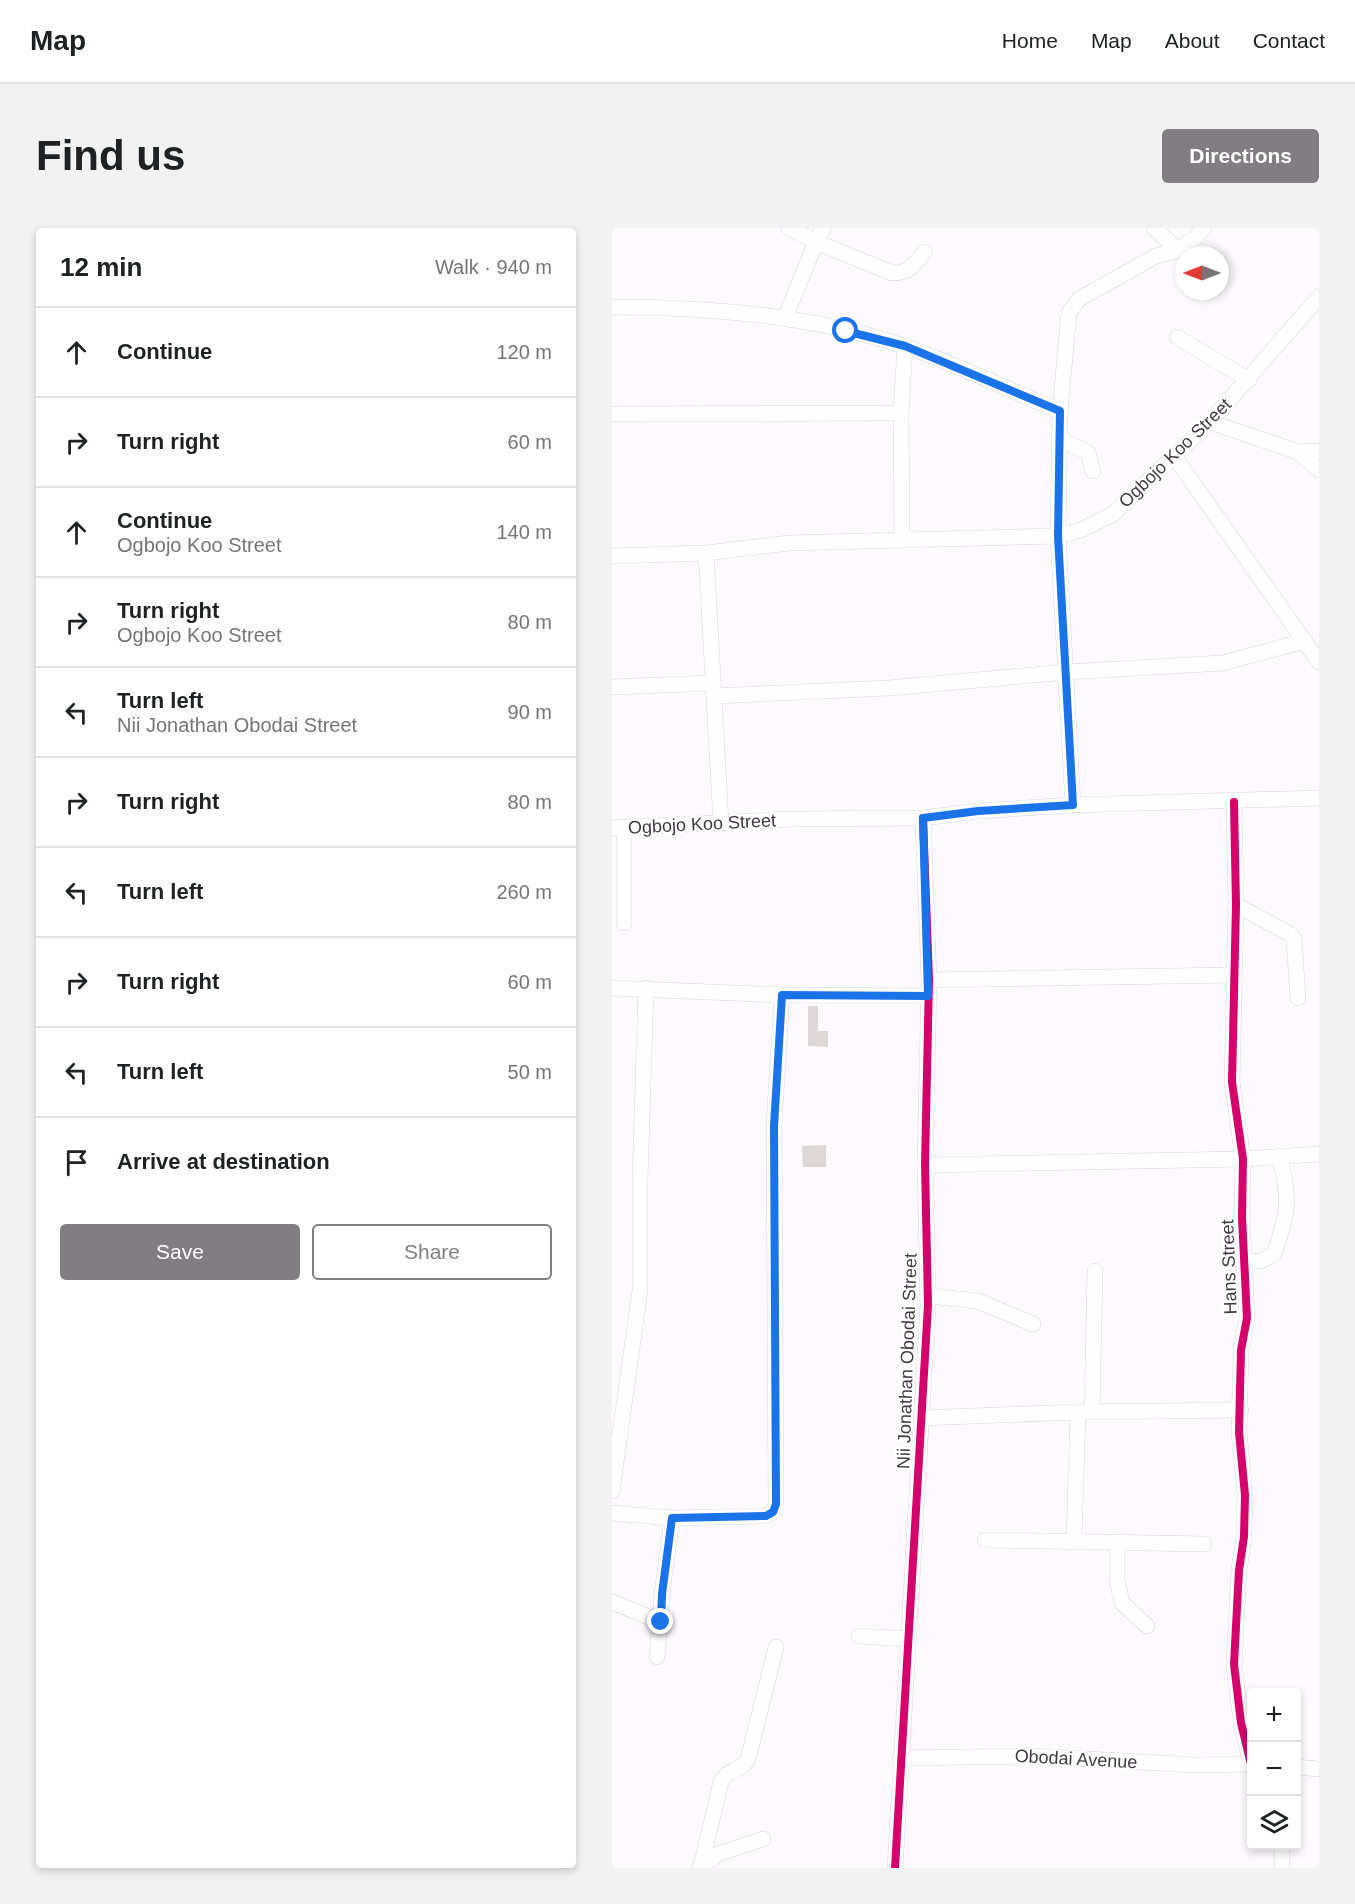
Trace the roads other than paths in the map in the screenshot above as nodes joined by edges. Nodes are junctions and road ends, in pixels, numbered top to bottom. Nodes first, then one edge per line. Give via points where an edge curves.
1 (789, 228) edge
2 (824, 228) edge
3 (1154, 228) edge
4 (1204, 228) edge
5 (816, 242) junction
6 (1184, 246) edge
7 (1175, 247) edge
8 (1175, 251) edge
9 (924, 252) dead end
10 (1319, 297) edge
11 (612, 307) edge
12 (785, 318) junction
13 (1177, 337) dead end
14 (905, 346) junction
15 (1248, 380) junction
16 (1060, 411) junction
17 (901, 413) junction
18 (612, 414) edge
19 (1210, 422) junction
20 (1059, 438) junction
21 (1319, 451) edge
22 (1298, 452) junction
23 (1174, 456) junction
24 (1319, 470) edge
25 (1093, 471) dead end
26 (1058, 536) junction
27 (902, 539) junction
28 (706, 553) junction
29 (612, 556) edge
30 (1304, 641) junction
31 (1319, 662) edge
32 (1067, 672) junction
33 (612, 687) edge
34 (714, 690) junction
35 (1319, 798) edge
36 (1234, 802) junction
37 (1073, 805) junction
38 (923, 818) junction
39 (722, 823) junction
40 (618, 829) edge
41 (1236, 905) junction
42 (624, 923) dead end
43 (1234, 975) junction
44 (929, 980) junction
45 (612, 988) edge
46 (646, 988) junction
47 (782, 995) junction
48 (928, 996) junction
49 (1298, 998) dead end
50 (1319, 1155) edge
51 (1280, 1157) junction
52 (1243, 1159) junction
53 (925, 1166) junction
54 (1244, 1262) junction
55 (1095, 1271) dead end
56 (928, 1296) junction
57 (1033, 1324) dead end
58 (1240, 1410) junction
59 (1085, 1412) junction
60 (921, 1418) junction
61 (612, 1491) edge
62 (612, 1513) edge
63 (672, 1518) junction
64 (986, 1540) dead end
65 (1074, 1541) junction
66 (1117, 1543) junction
67 (1204, 1544) dead end
68 (612, 1602) edge
69 (661, 1622) junction
70 (1147, 1626) dead end
71 (859, 1636) dead end
72 (907, 1639) junction
73 (776, 1647) dead end
74 (657, 1657) dead end
75 (1247, 1749) edge
76 (900, 1758) junction
77 (1247, 1764) edge
78 (1301, 1767) edge
79 (1319, 1768) edge
80 (763, 1839) dead end
81 (1282, 1850) edge
82 (700, 1867) edge
83 (895, 1868) edge
84 (1282, 1868) edge

1 - 5 street
2 - 5 street
3 - 7 street
4 - 6 street
5 - 9 street via 892,273 911,269
5 - 12 street
8 - 16 street via 1156,256 1072,305
10 - 15 street, Ogbojo Koo Street
11 - 12 street via 699,309
12 - 14 street
13 - 15 street
14 - 16 street
14 - 17 street
15 - 19 street, Ogbojo Koo Street
16 - 20 street
17 - 18 street
17 - 27 street
19 - 22 street
19 - 23 street, Ogbojo Koo Street
20 - 25 street via 1088,453
20 - 26 street
21 - 22 street
22 - 24 street
23 - 26 street, Ogbojo Koo Street via 1113,514
23 - 30 street
26 - 27 street, Ogbojo Koo Street
26 - 32 street
27 - 28 street, Ogbojo Koo Street via 789,543
28 - 29 street, Ogbojo Koo Street
28 - 34 street
30 - 31 street
30 - 32 street via 1224,663
32 - 34 street via 889,688
32 - 37 street
33 - 34 street
34 - 39 street
35 - 36 street
36 - 37 street
36 - 41 street, Hans Street
37 - 38 street
38 - 39 street, Ogbojo Koo Street
38 - 44 street, Nii Jonathan Obodai Street
39 - 40 street, Ogbojo Koo Street
40 - 42 street
41 - 43 street, Hans Street
41 - 49 street via 1294,939
43 - 44 street
43 - 52 street, Hans Street via 1232,1082
44 - 48 street, Nii Jonathan Obodai Street
45 - 46 street
46 - 47 street
46 - 61 street via 640,1290
47 - 48 street
47 - 63 street via 774,1126 776,1504 766,1516
48 - 53 street, Nii Jonathan Obodai Street
50 - 51 street
51 - 52 street
51 - 54 street via 1287,1189 1285,1221 1274,1254 1262,1261
52 - 53 street
52 - 54 street, Hans Street
53 - 56 street, Nii Jonathan Obodai Street
54 - 58 street, Hans Street via 1247,1318 1241,1350
55 - 59 street
56 - 57 street via 978,1301
56 - 60 street, Nii Jonathan Obodai Street
58 - 59 street
58 - 75 street, Hans Street via 1245,1516 1234,1665
59 - 60 street
59 - 65 street
60 - 72 street, Nii Jonathan Obodai Street
62 - 63 street
63 - 69 street
64 - 65 street
65 - 66 street
66 - 67 street
66 - 70 street via 1117,1580 1122,1603
68 - 69 street
69 - 74 street
71 - 72 street
72 - 76 street, Nii Jonathan Obodai Street
73 - 82 street via 748,1759 721,1782
76 - 77 street, Obodai Avenue via 1033,1756
76 - 83 street, Nii Jonathan Obodai Street
78 - 79 street
80 - 82 street via 718,1854
81 - 84 street

